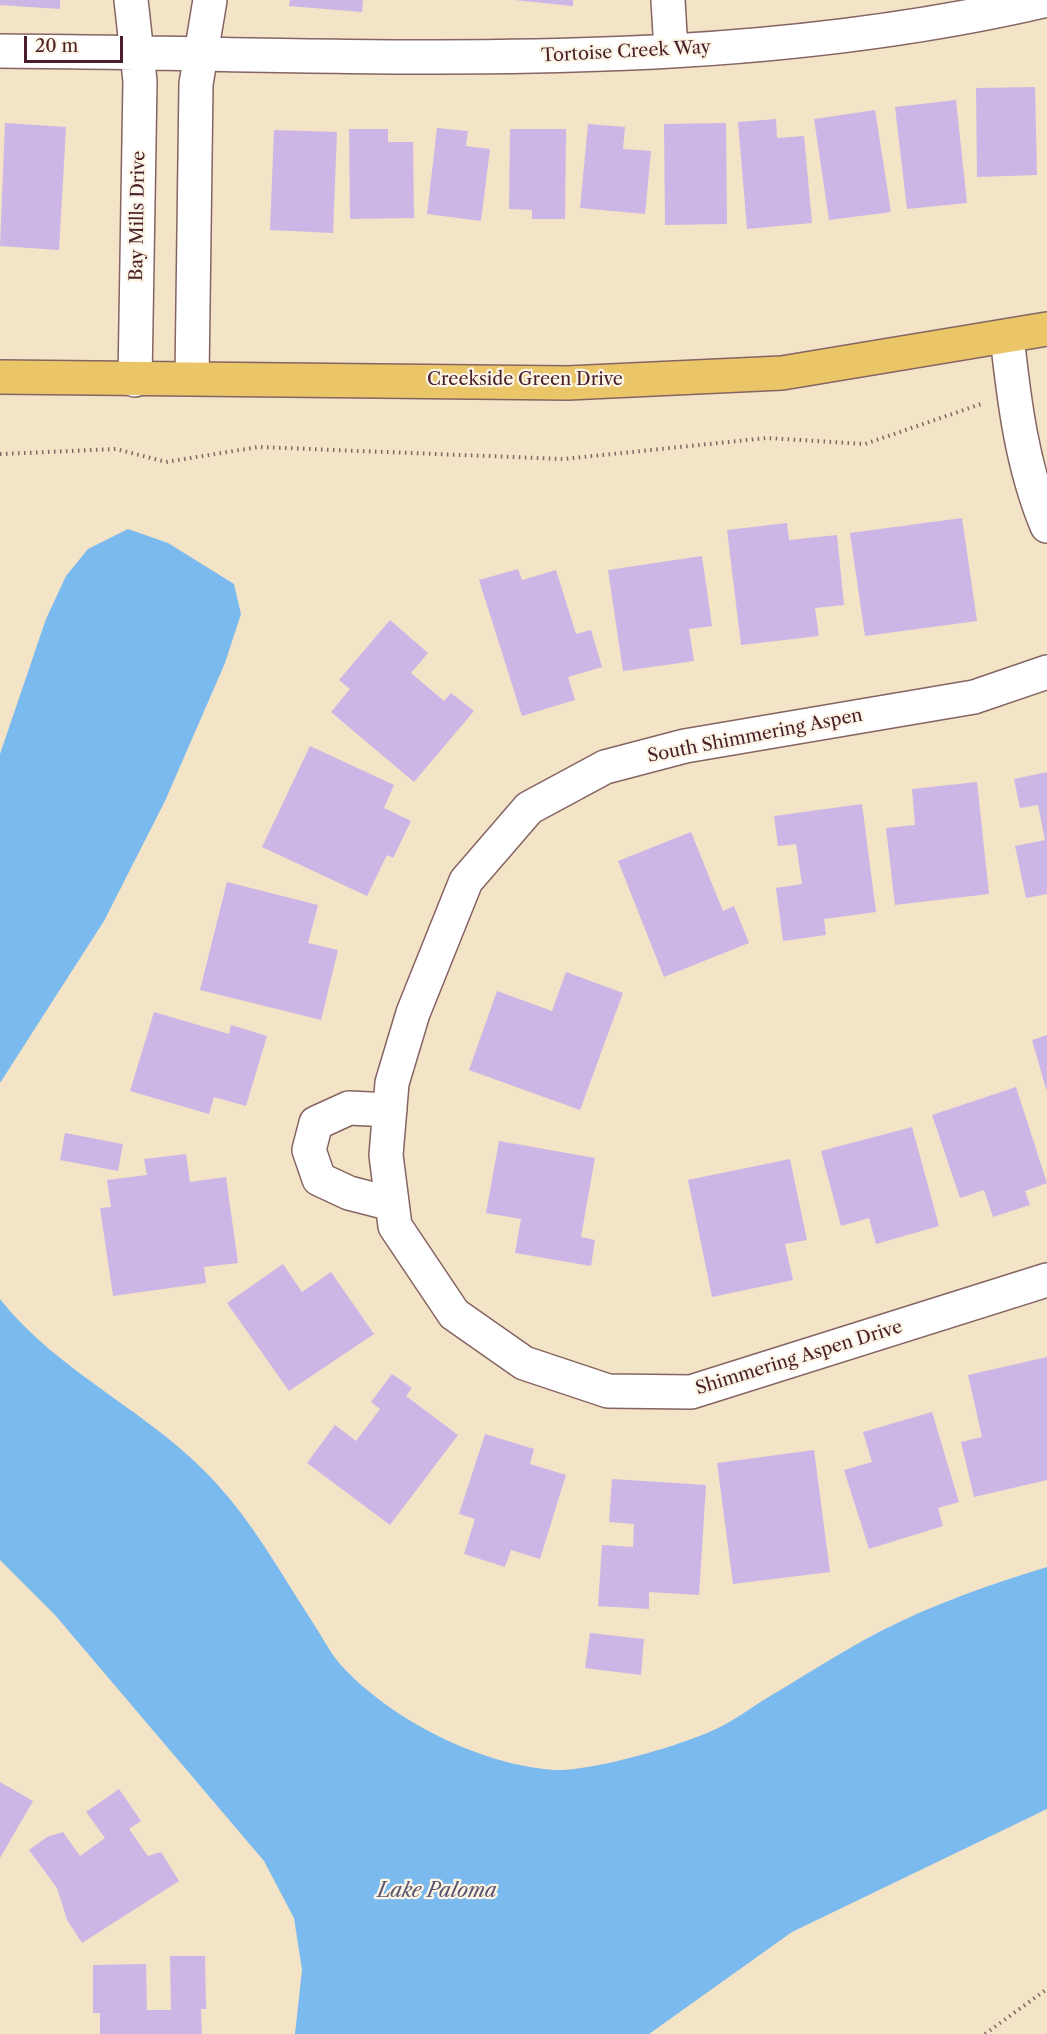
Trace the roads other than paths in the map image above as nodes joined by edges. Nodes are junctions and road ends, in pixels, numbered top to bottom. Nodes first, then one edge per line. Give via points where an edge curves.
1 (131, 0) edge
2 (210, 0) edge
3 (668, 0) edge
4 (1047, 0) edge
5 (0, 51) edge
6 (671, 51) junction
7 (135, 52) junction
8 (201, 54) junction
9 (1047, 329) edge
10 (1007, 336) junction
11 (0, 377) edge
12 (192, 378) junction
13 (135, 380) junction
14 (1047, 526) edge
15 (1047, 672) edge
16 (390, 1110) junction
17 (394, 1215) junction
18 (1047, 1280) edge

1 - 7 street, Bay Mills Drive
2 - 8 street
3 - 6 street
4 - 6 street, Tortoise Creek Way via 989,14 826,37
5 - 7 street, Tortoise Creek Way
6 - 8 street, Tortoise Creek Way via 512,58
7 - 8 street, Tortoise Creek Way
7 - 13 street, Bay Mills Drive via 140,81
8 - 12 street via 196,84
9 - 10 main road, Creekside Green Drive
10 - 12 main road, Creekside Green Drive via 782,373 568,383
10 - 14 street via 1027,466
11 - 13 main road, Creekside Green Drive
12 - 13 main road, Creekside Green Drive
15 - 16 street, South Shimmering Aspen via 974,697 685,746 605,767 529,808 466,881 413,1013 392,1083
16 - 17 street, South Shimmering Aspen via 386,1155
16 - 17 street via 349,1108 316,1123 309,1150 319,1179
17 - 18 street, Shimmering Aspen Drive via 454,1314 524,1363 608,1391 691,1392

